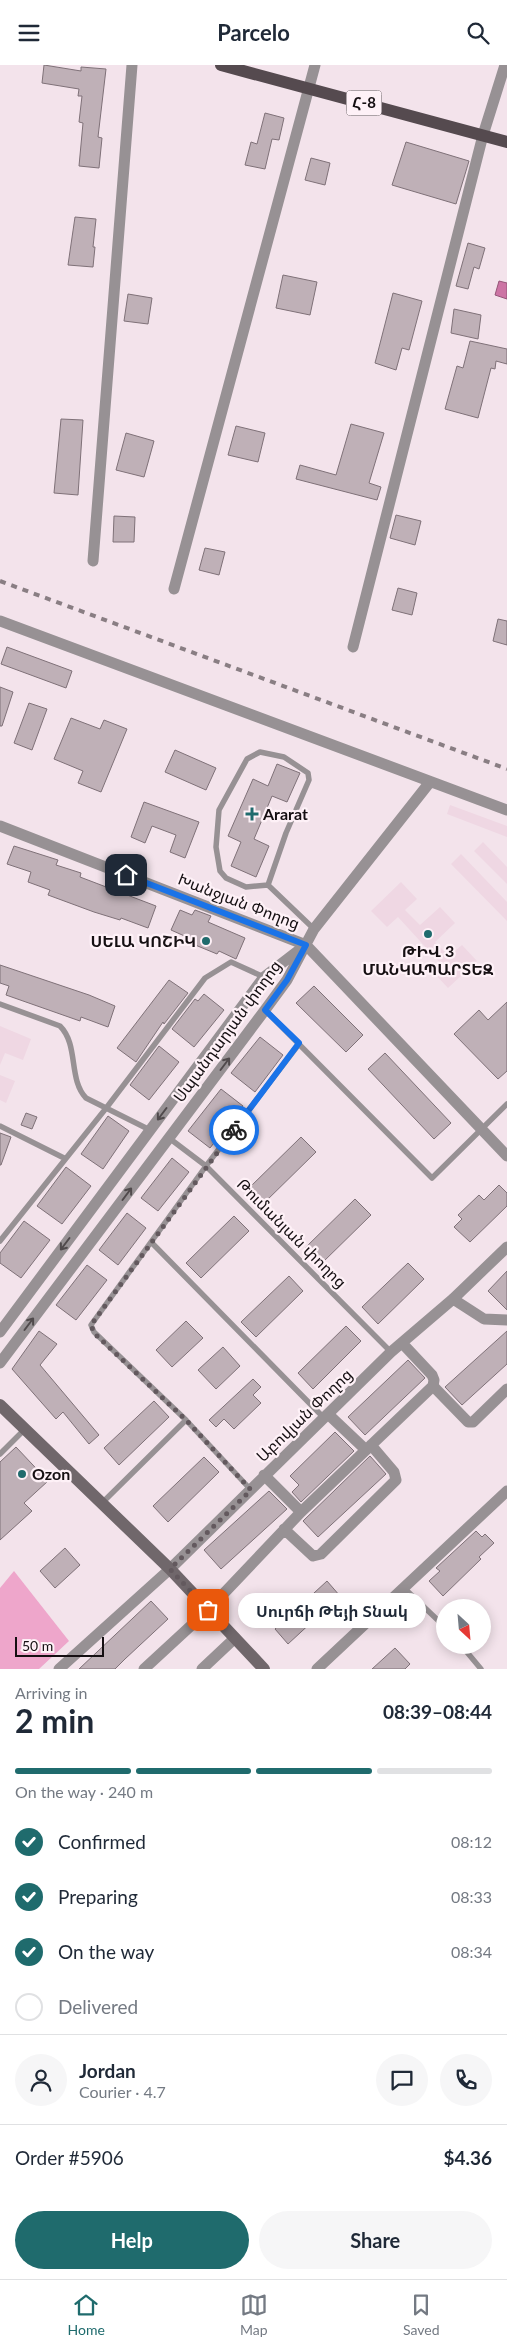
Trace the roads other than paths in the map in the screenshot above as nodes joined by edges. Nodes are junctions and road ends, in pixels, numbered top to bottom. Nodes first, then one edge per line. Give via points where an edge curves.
1 (132, 65) edge
2 (221, 65) edge
3 (315, 65) edge
4 (505, 65) edge
5 (309, 87) junction
6 (483, 135) junction
7 (507, 142) edge
8 (93, 561) dead end
9 (174, 589) dead end
10 (0, 621) edge
11 (353, 647) dead end
12 (430, 782) junction
13 (507, 810) edge
14 (0, 826) edge
15 (268, 885) junction
16 (314, 929) junction
17 (306, 945) junction
18 (264, 977) junction
19 (0, 1004) edge
20 (265, 1010) junction
21 (299, 1043) junction
22 (507, 1105) edge
23 (107, 1107) junction
24 (0, 1125) edge
25 (481, 1129) junction
26 (150, 1130) junction
27 (169, 1138) junction
28 (507, 1155) edge
29 (64, 1158) junction
30 (206, 1166) junction
31 (0, 1241) edge
32 (151, 1242) junction
33 (507, 1247) edge
34 (453, 1299) junction
35 (507, 1320) edge
36 (0, 1332) edge
37 (402, 1343) junction
38 (391, 1352) junction
39 (0, 1363) edge
40 (433, 1385) junction
41 (507, 1389) edge
42 (0, 1405) edge
43 (327, 1417) junction
44 (186, 1420) junction
45 (25, 1429) junction
46 (368, 1448) junction
47 (0, 1454) edge
48 (264, 1475) junction
49 (251, 1490) junction
50 (507, 1491) edge
51 (102, 1504) junction
52 (301, 1512) junction
53 (284, 1529) junction
54 (170, 1569) junction
55 (403, 1587) junction
56 (208, 1610) junction
57 (436, 1618) edge
58 (235, 1638) junction
59 (469, 1654) edge
60 (59, 1669) edge
61 (144, 1669) edge
62 (202, 1669) edge
63 (264, 1669) edge
64 (317, 1669) edge
65 (482, 1669) edge

1 - 8 street
2 - 5 main road, Հ-8
3 - 5 street
4 - 6 street
5 - 6 main road, Հ-8
5 - 9 street
6 - 7 main road, Հ-8
6 - 11 street
10 - 12 street
12 - 13 street
12 - 16 street
14 - 17 street, Խանջյան Փողոց
15 - 15 lane via 308,773 284,757 260,752 247,759 218,811 216,847 219,867 226,878 246,887
15 - 16 lane
16 - 17 street
17 - 18 street, Սպանդարյան փողոց
17 - 20 street, Սպանդարյան փողոց via 287,980
17 - 25 street, Խանջյան Փողոց
18 - 23 lane via 231,962 205,979
18 -> 26 street, Սպանդարյան փողոց
19 - 23 lane via 60,1026 66,1033 80,1092
20 - 21 lane
27 -> 20 street, Սպանդարյան փողոց
21 - 25 lane via 432,1178
21 - 30 lane
22 - 25 lane
23 - 26 lane
23 - 29 lane
24 - 29 lane
25 - 28 street, Խանջյան Փողոց
26 -> 36 street, Սպանդարյան փողոց
27 - 30 lane, Թումանյան փողոց
39 -> 27 street, Սպանդարյան փողոց
29 - 31 lane
30 - 32 lane
30 - 38 lane, Թումանյան փողոց
32 - 43 lane
32 - 44 lane via 91,1325
33 - 34 street, Աբովյան Փողոց
34 - 35 street via 484,1319
34 - 37 street, Աբովյան Փողոց
37 - 38 street, Աբովյան Փողոց
37 - 40 street via 432,1375
38 - 43 street, Աբովյան Փողոց
40 - 41 street via 468,1422 473,1422
40 - 46 street
42 - 45 main road
43 - 46 street
43 - 48 street, Աբովյան Փողոց
44 - 49 lane
44 - 51 lane
45 - 47 lane
45 - 51 main road
46 - 52 street
46 - 53 street via 394,1472 396,1480 321,1554 313,1556
48 - 49 street, Աբովյան Փողոց
48 - 52 street
49 - 54 street, Աբովյան Փողոց
50 - 55 street
51 - 54 main road
52 - 53 street
53 - 56 street
54 - 56 main road
54 - 60 street, Աբովյան Փողոց
55 - 57 lane
55 - 64 street
56 - 58 main road
56 - 61 street
58 - 62 street
58 - 63 main road
59 - 65 lane

